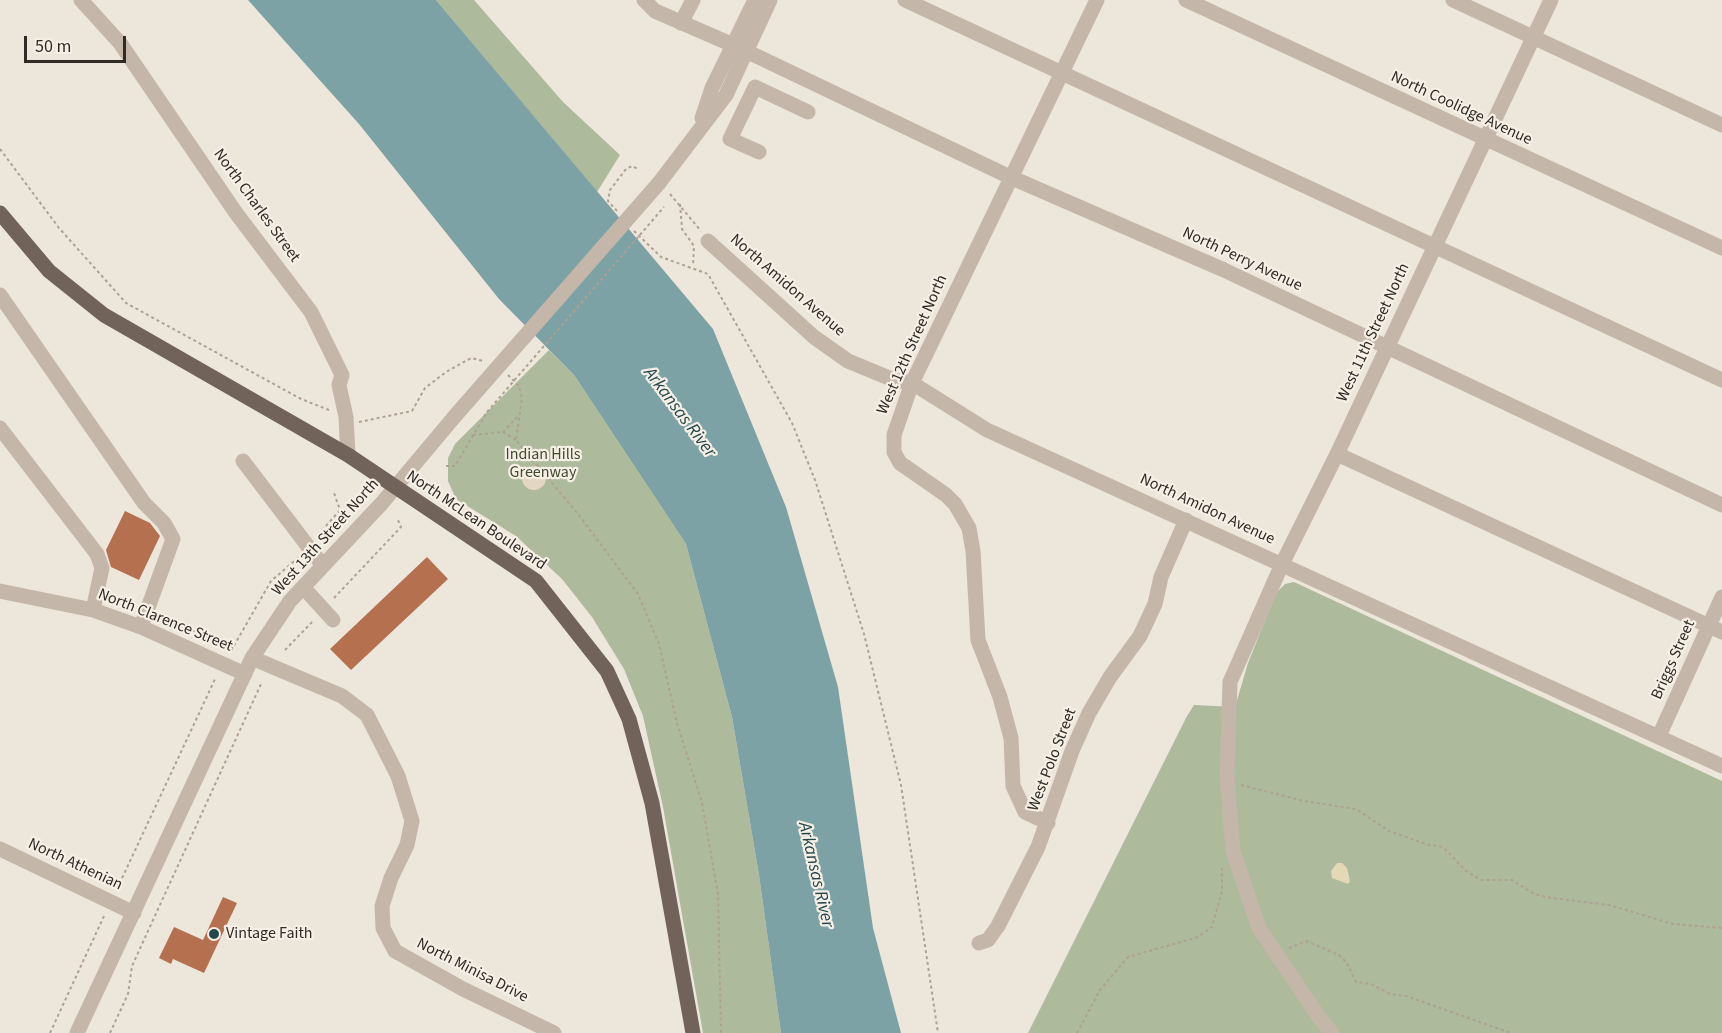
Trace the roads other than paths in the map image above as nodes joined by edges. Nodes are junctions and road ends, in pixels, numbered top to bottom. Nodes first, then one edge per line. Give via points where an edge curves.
1 (81, 0) edge
2 (644, 0) edge
3 (693, 0) edge
4 (755, 0) edge
5 (770, 0) edge
6 (905, 0) edge
7 (1097, 0) edge
8 (1186, 0) edge
9 (1453, 0) edge
10 (1551, 0) edge
11 (681, 23) junction
12 (1533, 37) junction
13 (740, 48) junction
14 (1063, 73) junction
15 (808, 112) dead end
16 (1722, 125) edge
17 (1485, 139) junction
18 (759, 152) dead end
19 (1010, 177) junction
20 (0, 213) edge
21 (708, 241) road end
22 (1435, 246) junction
23 (1722, 248) edge
24 (0, 295) edge
25 (1388, 348) junction
26 (1722, 380) edge
27 (912, 383) junction
28 (0, 428) edge
29 (1337, 454) junction
30 (348, 455) junction
31 (243, 461) dead end
32 (396, 487) junction
33 (1722, 505) edge
34 (1186, 520) junction
35 (1282, 564) junction
36 (323, 566) junction
37 (303, 587) junction
38 (0, 591) edge
39 (1722, 597) edge
40 (93, 610) junction
41 (328, 615) road end
42 (141, 627) junction
43 (1715, 629) edge
44 (252, 658) junction
45 (245, 674) junction
46 (1659, 736) junction
47 (1722, 766) edge
48 (1048, 823) junction
49 (0, 849) edge
50 (134, 913) junction
51 (979, 943) dead end
52 (77, 1033) edge
53 (554, 1033) edge
54 (693, 1033) edge
55 (1332, 1033) edge

1 - 30 street, North Charles Street via 120,43 237,213 311,312 342,375 339,385
2 - 11 street, North Perry Avenue via 655,11
3 - 11 street
4 - 13 street, West 13th Street North
5 - 13 street, West 13th Street North
6 - 14 street
7 - 14 street, West 12th Street North
8 - 17 street, North Coolidge Avenue
9 - 12 street
10 - 12 street, West 11th Street North
11 - 13 street, North Perry Avenue
12 - 16 street
12 - 17 street, West 11th Street North
13 - 19 street, North Perry Avenue
13 - 32 street, West 13th Street North, bridge via 726,95 659,183
14 - 19 street, West 12th Street North
14 - 22 street
15 - 18 street via 755,87 730,139
17 - 22 street, West 11th Street North
17 - 23 street, North Coolidge Avenue
19 - 25 street, North Perry Avenue via 1224,270
19 - 27 street, West 12th Street North
20 - 30 main road, North McLean Boulevard via 49,271 104,315
21 - 27 street, North Amidon Avenue via 814,337 848,361 894,380
22 - 25 street, West 11th Street North
22 - 26 street
24 - 42 street via 173,539
25 - 29 street, West 11th Street North
25 - 33 street, North Perry Avenue
27 - 34 street, North Amidon Avenue via 987,430
27 - 48 street, West 12th Street North via 898,418 894,452 909,471 955,504 969,528 978,640 1011,738 1013,786 1025,812
28 - 40 street via 96,554 102,568
29 - 35 street, West 11th Street North
29 - 43 street
30 - 32 main road, North McLean Boulevard
31 - 36 street
32 - 36 street, West 13th Street North
32 - 54 main road, North McLean Boulevard via 536,580 607,670 629,719 652,803
34 - 35 street, North Amidon Avenue
34 - 48 street, West Polo Street via 1140,636 1089,713
35 - 46 street, North Amidon Avenue
35 - 55 street, West 11th Street North via 1230,682 1227,781 1233,851 1259,928
36 - 37 street, West 13th Street North
37 - 41 street
37 - 44 street, West 13th Street North
38 - 40 street, North Clarence Street
39 - 43 street, Briggs Street
40 - 42 street, North Clarence Street
42 - 45 street, North Clarence Street
43 - 46 street, Briggs Street
44 - 45 street, West 13th Street North
44 - 53 street, North Minisa Drive via 342,696 367,715 398,776 412,821 407,845 382,906 383,928 395,951
45 - 50 street, West 13th Street North
46 - 47 street, North Amidon Avenue
48 - 51 street, West Polo Street via 998,926 988,940
49 - 50 street, North Athenian
50 - 52 street, West 13th Street North

